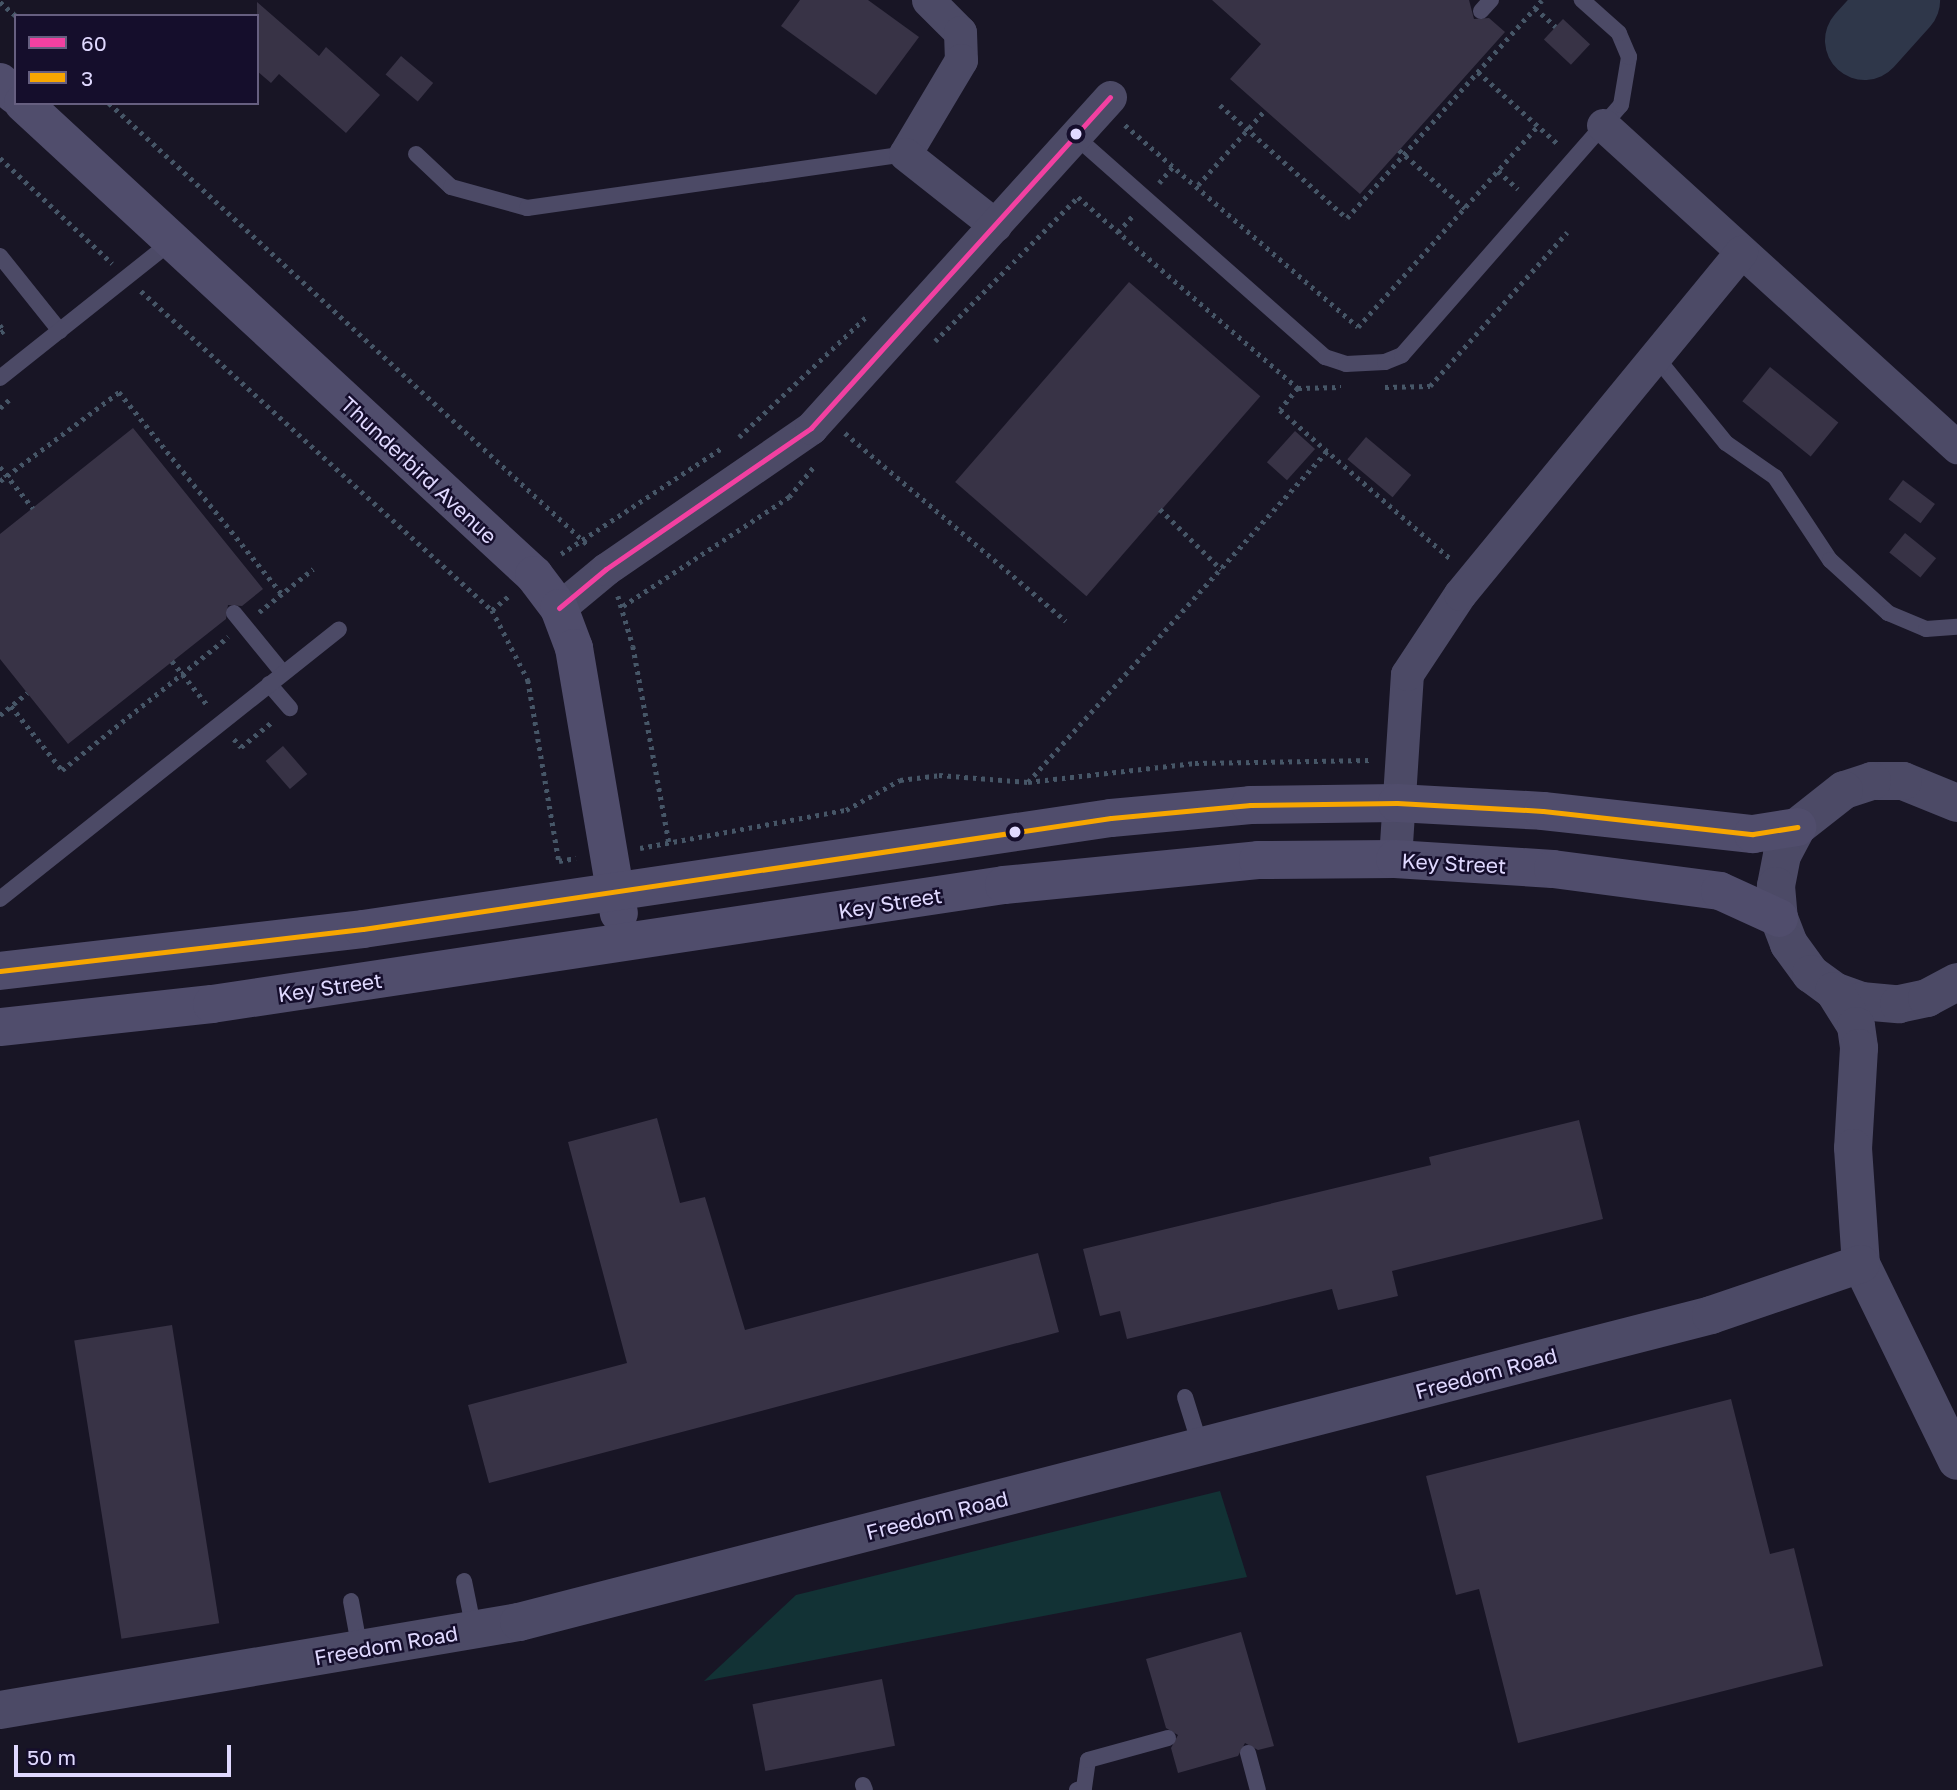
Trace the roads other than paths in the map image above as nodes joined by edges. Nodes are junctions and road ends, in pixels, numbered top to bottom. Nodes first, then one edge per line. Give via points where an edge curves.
1 (928, 0) edge
2 (1582, 0) edge
3 (0, 82) edge
4 (14, 94) edge
5 (1110, 97) dead end
6 (25, 105) edge
7 (1603, 125) junction
8 (1074, 136) junction
9 (416, 154) dead end
10 (905, 154) junction
11 (995, 225) junction
12 (171, 242) junction
13 (1741, 252) junction
14 (0, 256) edge
15 (60, 331) junction
16 (1656, 357) junction
17 (0, 378) edge
18 (1957, 447) edge
19 (559, 608) junction
20 (239, 619) road end
21 (1957, 627) edge
22 (339, 629) dead end
23 (276, 678) junction
24 (290, 708) road end
25 (1397, 803) junction
26 (1957, 803) edge
27 (1797, 827) junction
28 (1395, 859) junction
29 (613, 871) junction
30 (0, 899) edge
31 (1779, 918) junction
32 (624, 944) junction
33 (0, 971) edge
34 (1957, 982) edge
35 (1834, 991) junction
36 (1899, 1004) junction
37 (0, 1027) edge
38 (1859, 1048) junction
39 (1861, 1264) junction
40 (1185, 1397) dead end
41 (1201, 1448) junction
42 (1957, 1461) edge
43 (464, 1581) dead end
44 (351, 1601) dead end
45 (474, 1630) junction
46 (360, 1650) junction
47 (0, 1710) edge
48 (1168, 1738) dead end
49 (1248, 1753) dead end
50 (1077, 1790) edge
51 (1258, 1790) edge

1 - 10 street via 960,32 961,60
2 - 7 lane via 1619,33 1629,57 1621,105
3 - 4 main road
5 - 8 street
6 - 12 main road, Thunderbird Avenue
7 - 8 lane via 1402,355 1365,365 1325,357
7 - 13 street
8 - 11 street
9 - 10 lane via 451,187 527,208
10 - 11 street
11 - 19 street via 811,428 606,569
12 - 15 lane
12 - 19 main road, Thunderbird Avenue via 534,575
13 - 16 street
13 - 18 street
14 - 15 lane
15 - 17 lane
16 - 21 lane via 1726,443 1774,477 1830,560 1888,612 1926,629
16 - 25 street via 1474,578 1407,674
19 - 29 main road, Thunderbird Avenue via 574,648
20 - 23 lane
22 - 23 lane
23 - 24 lane
23 - 30 lane
25 - 27 main road via 1543,811 1753,834
25 - 28 street
25 - 29 main road via 1250,805
26 - 27 street via 1922,785 1872,781 1826,799
27 - 31 street via 1778,870
28 - 31 main road, Key Street via 1553,869 1720,891
28 - 32 main road, Key Street via 1258,860 1118,871
29 - 32 main road, Thunderbird Avenue
29 - 33 main road via 363,929
31 - 35 street via 1799,960
32 - 37 main road, Key Street via 212,1004
34 - 36 street via 1927,998
35 - 36 street via 1861,1001
35 - 38 street via 1856,1026
36 - 38 street via 1868,1030
38 - 39 street via 1853,1148
39 - 41 street, Freedom Road via 1711,1315
39 - 42 street
40 - 41 lane
41 - 45 street, Freedom Road
43 - 45 lane
44 - 46 lane
45 - 46 street, Freedom Road
46 - 47 street, Freedom Road
48 - 50 lane via 1088,1760 1084,1788
49 - 51 lane

